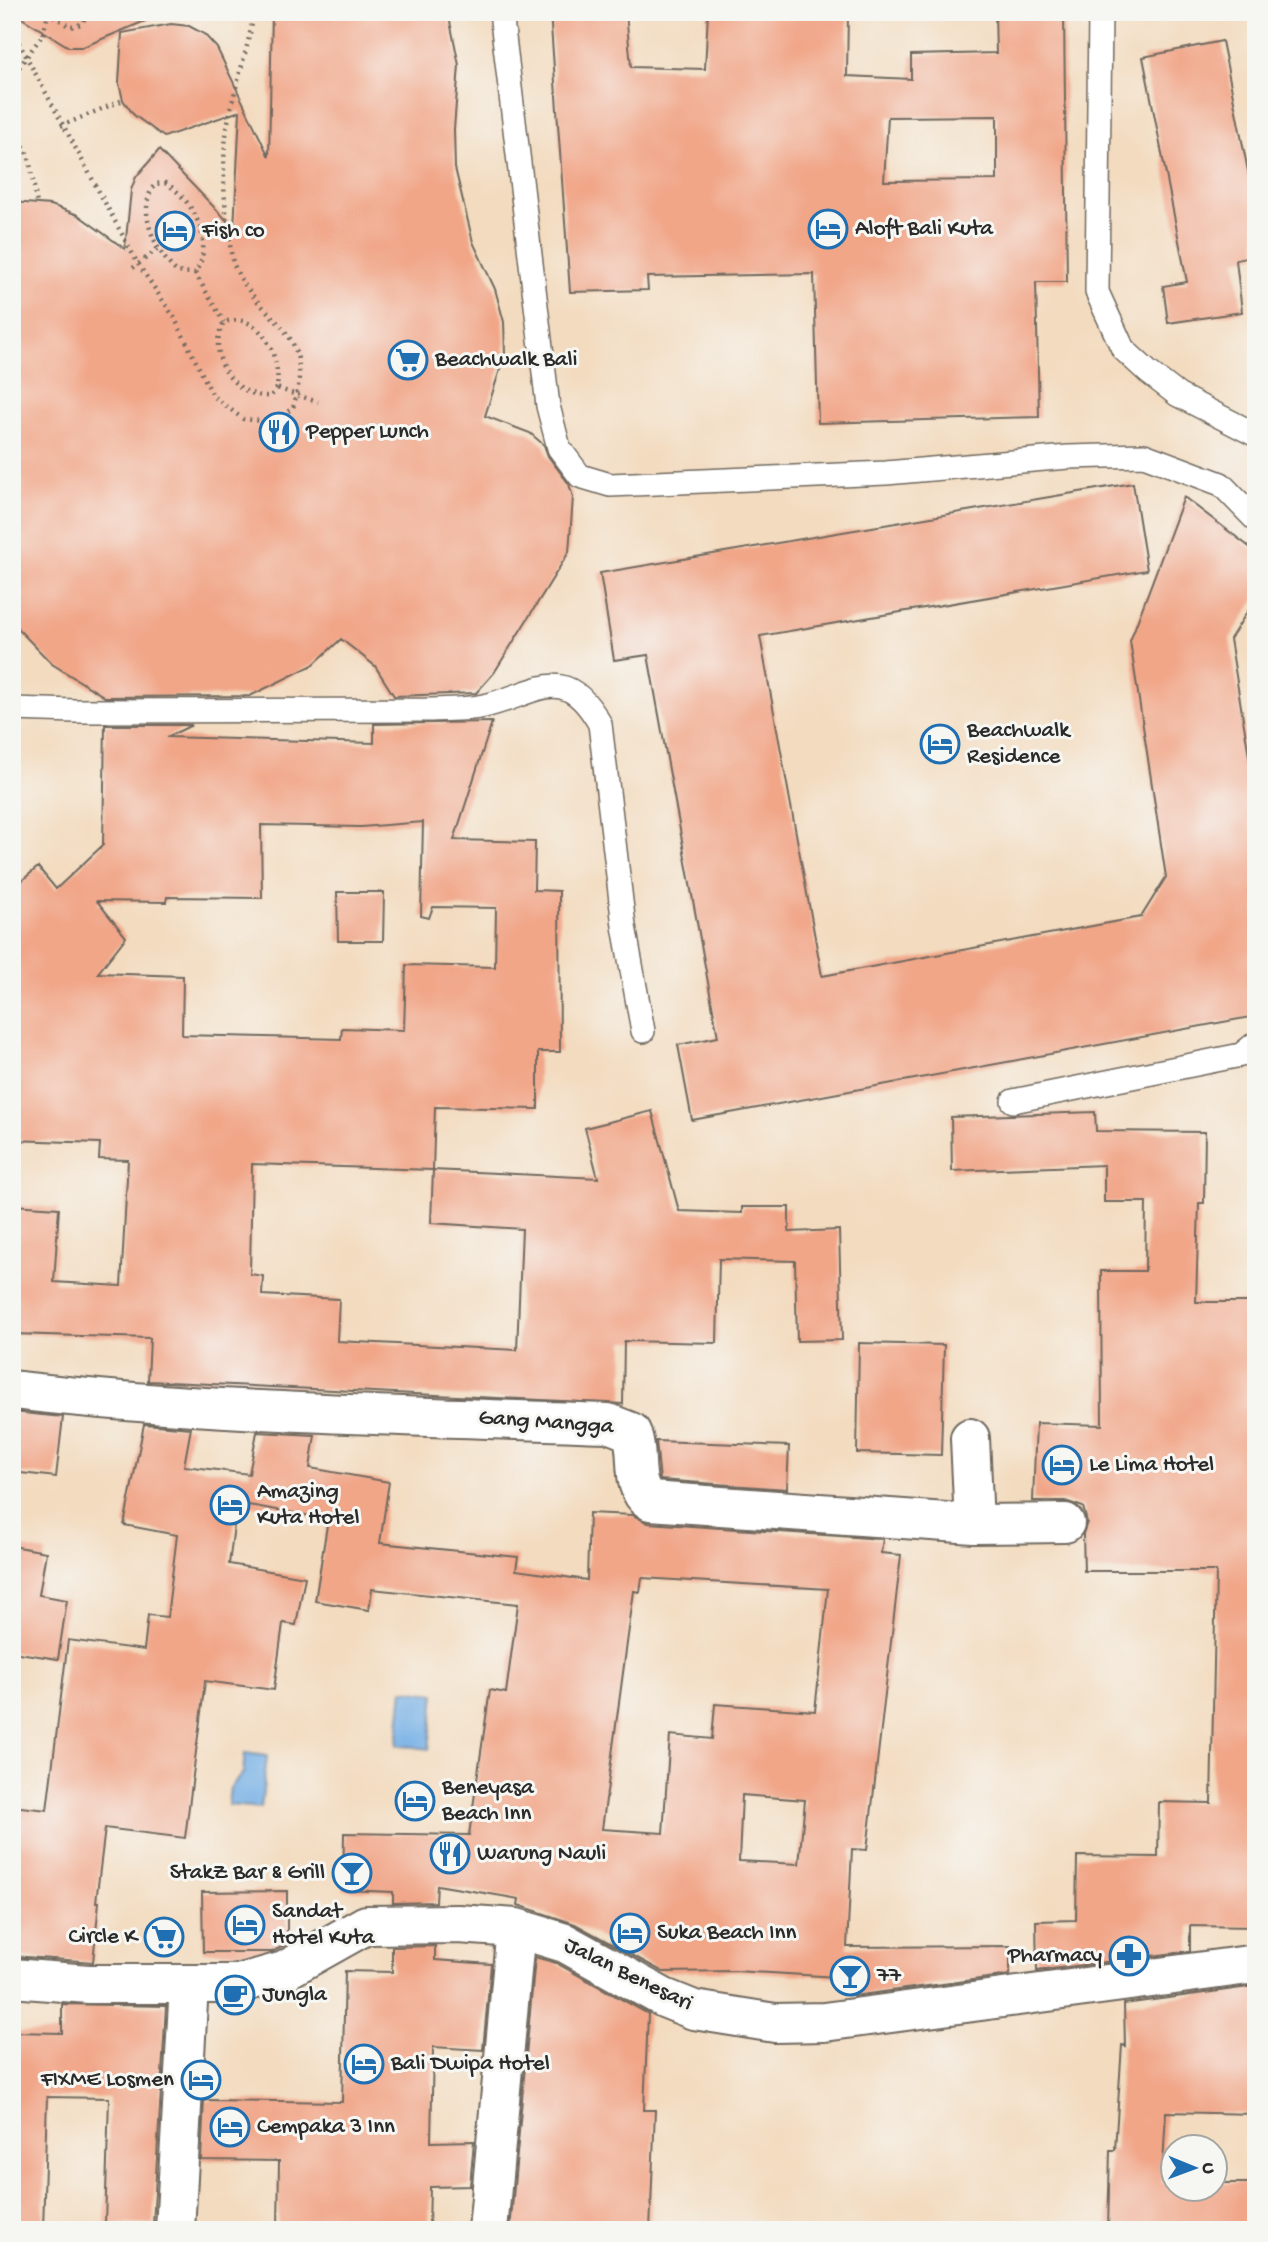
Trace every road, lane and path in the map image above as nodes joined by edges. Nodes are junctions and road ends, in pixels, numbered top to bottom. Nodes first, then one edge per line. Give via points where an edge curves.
1 (89, 12) edge
2 (254, 12) edge
3 (501, 12) edge
4 (1100, 12) edge
5 (12, 30) edge
6 (14, 71) edge
7 (12, 82) edge
8 (123, 100) dead end
9 (12, 120) edge
10 (61, 126) junction
11 (37, 204) dead end
12 (158, 249) junction
13 (133, 268) dead end
14 (195, 273) junction
15 (224, 322) junction
16 (278, 388) junction
17 (318, 402) dead end
18 (1256, 435) edge
19 (1256, 520) edge
20 (12, 709) edge
21 (643, 1031) dead end
22 (1256, 1043) edge
23 (1013, 1101) dead end
24 (12, 1390) edge
25 (970, 1438) dead end
26 (1065, 1523) dead end
27 (974, 1524) junction
28 (516, 1928) junction
29 (1256, 1964) edge
30 (12, 1978) edge
31 (189, 1986) junction
32 (175, 2230) edge
33 (488, 2230) edge

1 - 6 path, bridge via 81,24 70,27 48,12 43,34
2 - 10 path via 247,58 228,121 222,188 234,264 256,298 284,327 298,353 302,380 293,408 272,422 243,419 213,396 174,317 138,264
3 - 19 lane via 548,406 559,448 580,476 610,485 886,473 1144,455 1221,484
4 - 18 lane via 1097,292 1123,349 1148,372 1178,395
5 - 10 path
6 - 7 path
8 - 10 path
9 - 11 path via 29,158
12 - 13 path, bridge
12 - 14 path via 177,272
12 - 14 path via 149,224 149,192 155,184 165,183 179,190 199,225 202,258
14 - 15 path
15 - 16 path via 246,322 265,339 277,361
15 - 16 path via 219,347 230,380 245,393 260,397 271,396
16 - 17 path, bridge
20 - 21 lane via 429,710 483,707 535,688 564,687 577,692 600,724 624,926
22 - 23 lane via 1241,1055
24 - 27 street, Gang Mangga via 272,1411 608,1423 631,1432 639,1485 650,1501
25 - 27 street
26 - 27 street, Gang Mangga
28 - 29 street, Jalan Benesari via 565,1942 694,2010 775,2023 824,2022
28 - 31 street, Jalan Benesari via 366,1925 284,1972 239,1984
28 - 33 street
30 - 31 street, Jalan Benesari
31 - 32 street

